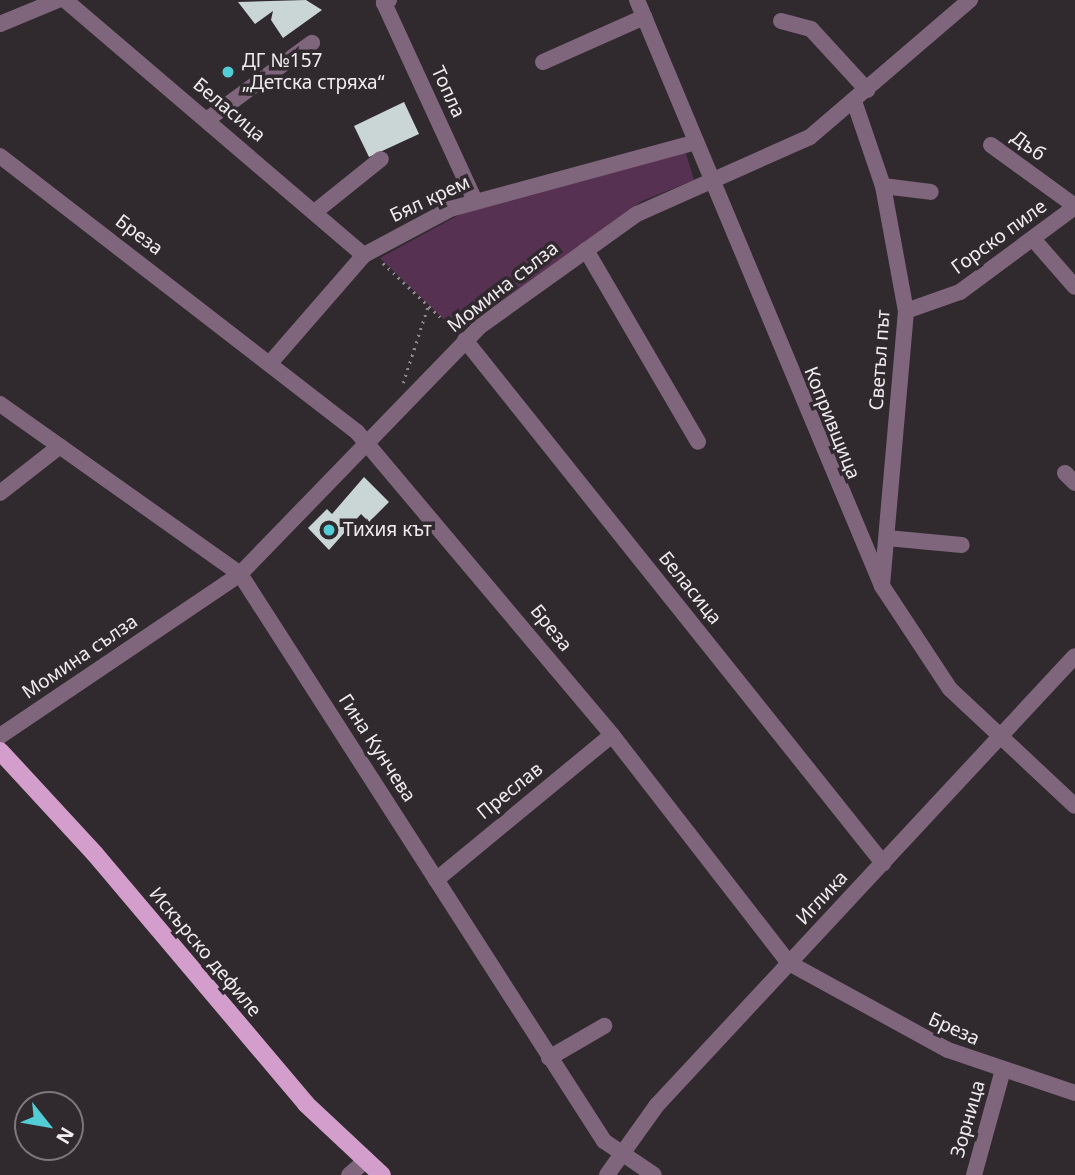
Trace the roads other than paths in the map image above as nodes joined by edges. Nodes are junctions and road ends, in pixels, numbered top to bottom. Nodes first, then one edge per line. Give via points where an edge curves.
1 (58, 0) edge
2 (65, 0) edge
3 (637, 0) edge
4 (970, 0) edge
5 (386, 1) edge
6 (645, 17) junction
7 (781, 21) dead end
8 (0, 24) edge
9 (312, 43) dead end
10 (543, 62) dead end
11 (867, 90) junction
12 (854, 101) junction
13 (208, 119) junction
14 (696, 142) junction
15 (991, 145) dead end
16 (0, 156) edge
17 (381, 159) dead end
18 (711, 181) junction
19 (883, 186) junction
20 (931, 192) dead end
21 (474, 199) junction
22 (1075, 207) edge
23 (316, 211) junction
24 (1034, 240) junction
25 (586, 250) junction
26 (367, 253) junction
27 (1075, 287) edge
28 (906, 311) junction
29 (465, 340) junction
30 (271, 362) junction
31 (0, 404) edge
32 (698, 442) dead end
33 (60, 446) junction
34 (369, 446) junction
35 (0, 493) edge
36 (887, 538) junction
37 (962, 545) dead end
38 (240, 574) junction
39 (881, 586) junction
40 (1075, 656) edge
41 (612, 735) junction
42 (0, 736) edge
43 (998, 738) junction
44 (0, 751) edge
45 (1075, 806) edge
46 (883, 863) junction
47 (436, 880) junction
48 (789, 963) junction
49 (604, 1026) dead end
50 (549, 1058) junction
51 (1002, 1073) junction
52 (1075, 1093) edge
53 (618, 1154) junction
54 (364, 1162) junction
55 (349, 1175) edge
56 (382, 1175) edge
57 (607, 1175) edge
58 (654, 1175) edge
59 (974, 1175) edge

1 - 8 street
2 - 13 street, Беласица
3 - 6 street, Копривщица
4 - 11 street, Момина сълза
5 - 21 street, Топла
6 - 10 street
6 - 14 street, Копривщица
7 - 11 street via 811,29
9 - 13 street
11 - 12 street, Момина сълза
12 - 18 street, Момина сълза via 799,143
12 - 19 street, Светъл път
13 - 23 street, Беласица
14 - 18 street, Копривщица
14 - 21 street, Бял крем
15 - 22 street, Дъб
16 - 30 street, Бреза
17 - 23 street
18 - 25 street, Момина сълза via 657,203
18 - 39 street, Копривщица
19 - 20 street
19 - 28 street, Светъл път
21 - 26 street, Бял крем
22 - 24 street, Горско пиле
23 - 26 street, Беласица
24 - 27 street
24 - 28 street, Горско пиле via 960,292
25 - 29 street, Момина сълза
25 - 32 street
26 - 30 street, Бял крем
28 - 36 street, Светъл път
29 - 34 street, Момина сълза
29 - 46 street, Беласица
30 - 34 street, Бреза
31 - 33 street, Гина Кунчева
33 - 35 street
33 - 38 street, Гина Кунчева
34 - 38 street, Момина сълза
34 - 41 street, Бреза
36 - 37 street
36 - 39 street, Светъл път
38 - 42 street, Момина сълза
38 - 47 street, Гина Кунчева
39 - 43 street, Копривщица via 950,689
40 - 43 street, Иглика
41 - 47 street, Преслав
41 - 48 street, Бреза
43 - 45 street, Копривщица
43 - 46 street, Иглика
44 - 54 main road, Искърско дефиле
46 - 48 street, Иглика
47 - 50 street, Гина Кунчева
48 - 51 street, Бреза via 892,1024
48 - 53 street, Иглика
49 - 50 street
50 - 53 street, Гина Кунчева
51 - 52 street, Бреза
51 - 59 street, Зорница
53 - 57 street, Иглика
53 - 58 street, Гина Кунчева
54 - 55 street
54 - 56 main road, Искърско дефиле

